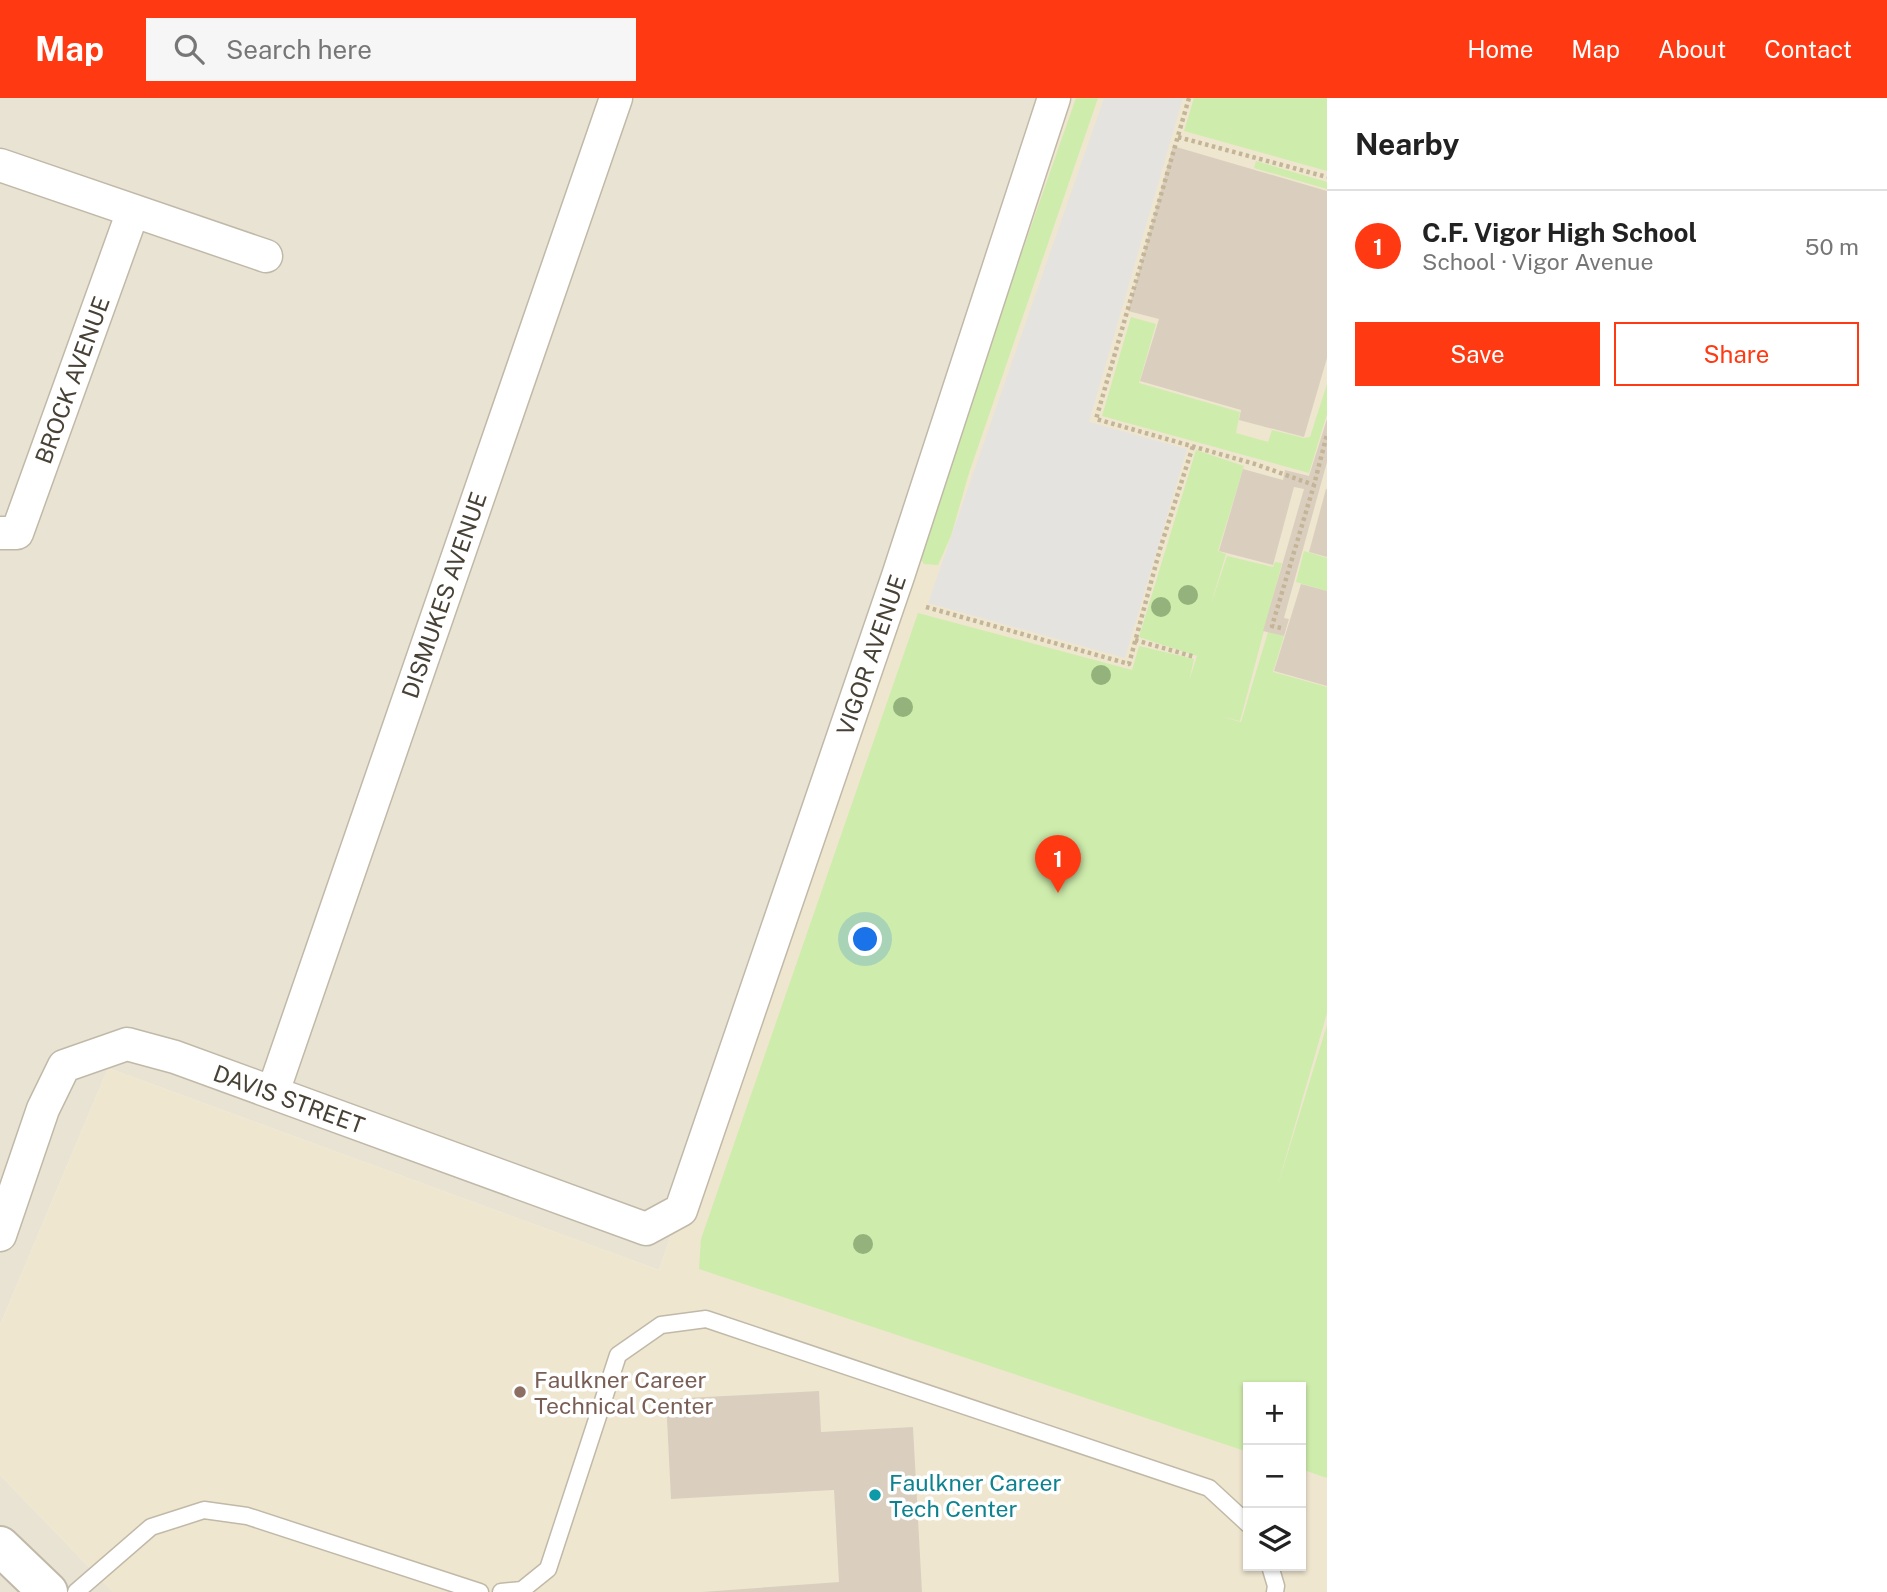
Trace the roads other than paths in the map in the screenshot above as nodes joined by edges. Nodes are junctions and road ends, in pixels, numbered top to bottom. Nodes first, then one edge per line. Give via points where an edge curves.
1 (616, 98) edge
2 (1054, 98) edge
3 (0, 165) edge
4 (133, 211) junction
5 (266, 256) dead end
6 (0, 533) edge
7 (273, 1093) junction
8 (681, 1210) joint
9 (0, 1235) edge
10 (1243, 1519) edge
11 (0, 1546) edge
12 (1272, 1571) edge
13 (48, 1592) edge
14 (76, 1592) edge
15 (480, 1592) edge
16 (501, 1592) edge
17 (1275, 1592) edge

1 - 7 street, DISMUKES AVENUE
2 - 8 street, VIGOR AVENUE via 898,576
3 - 4 street
4 - 5 street
4 - 6 street, BROCK AVENUE via 17,533
7 - 8 street, DAVIS STREET via 646,1229
7 - 9 street, DAVIS STREET via 127,1044 64,1066 43,1109
10 - 16 lane via 1209,1488 706,1319 661,1325 618,1354 548,1569 522,1590
11 - 13 street
12 - 17 lane
14 - 15 lane via 151,1527 204,1510 247,1516

